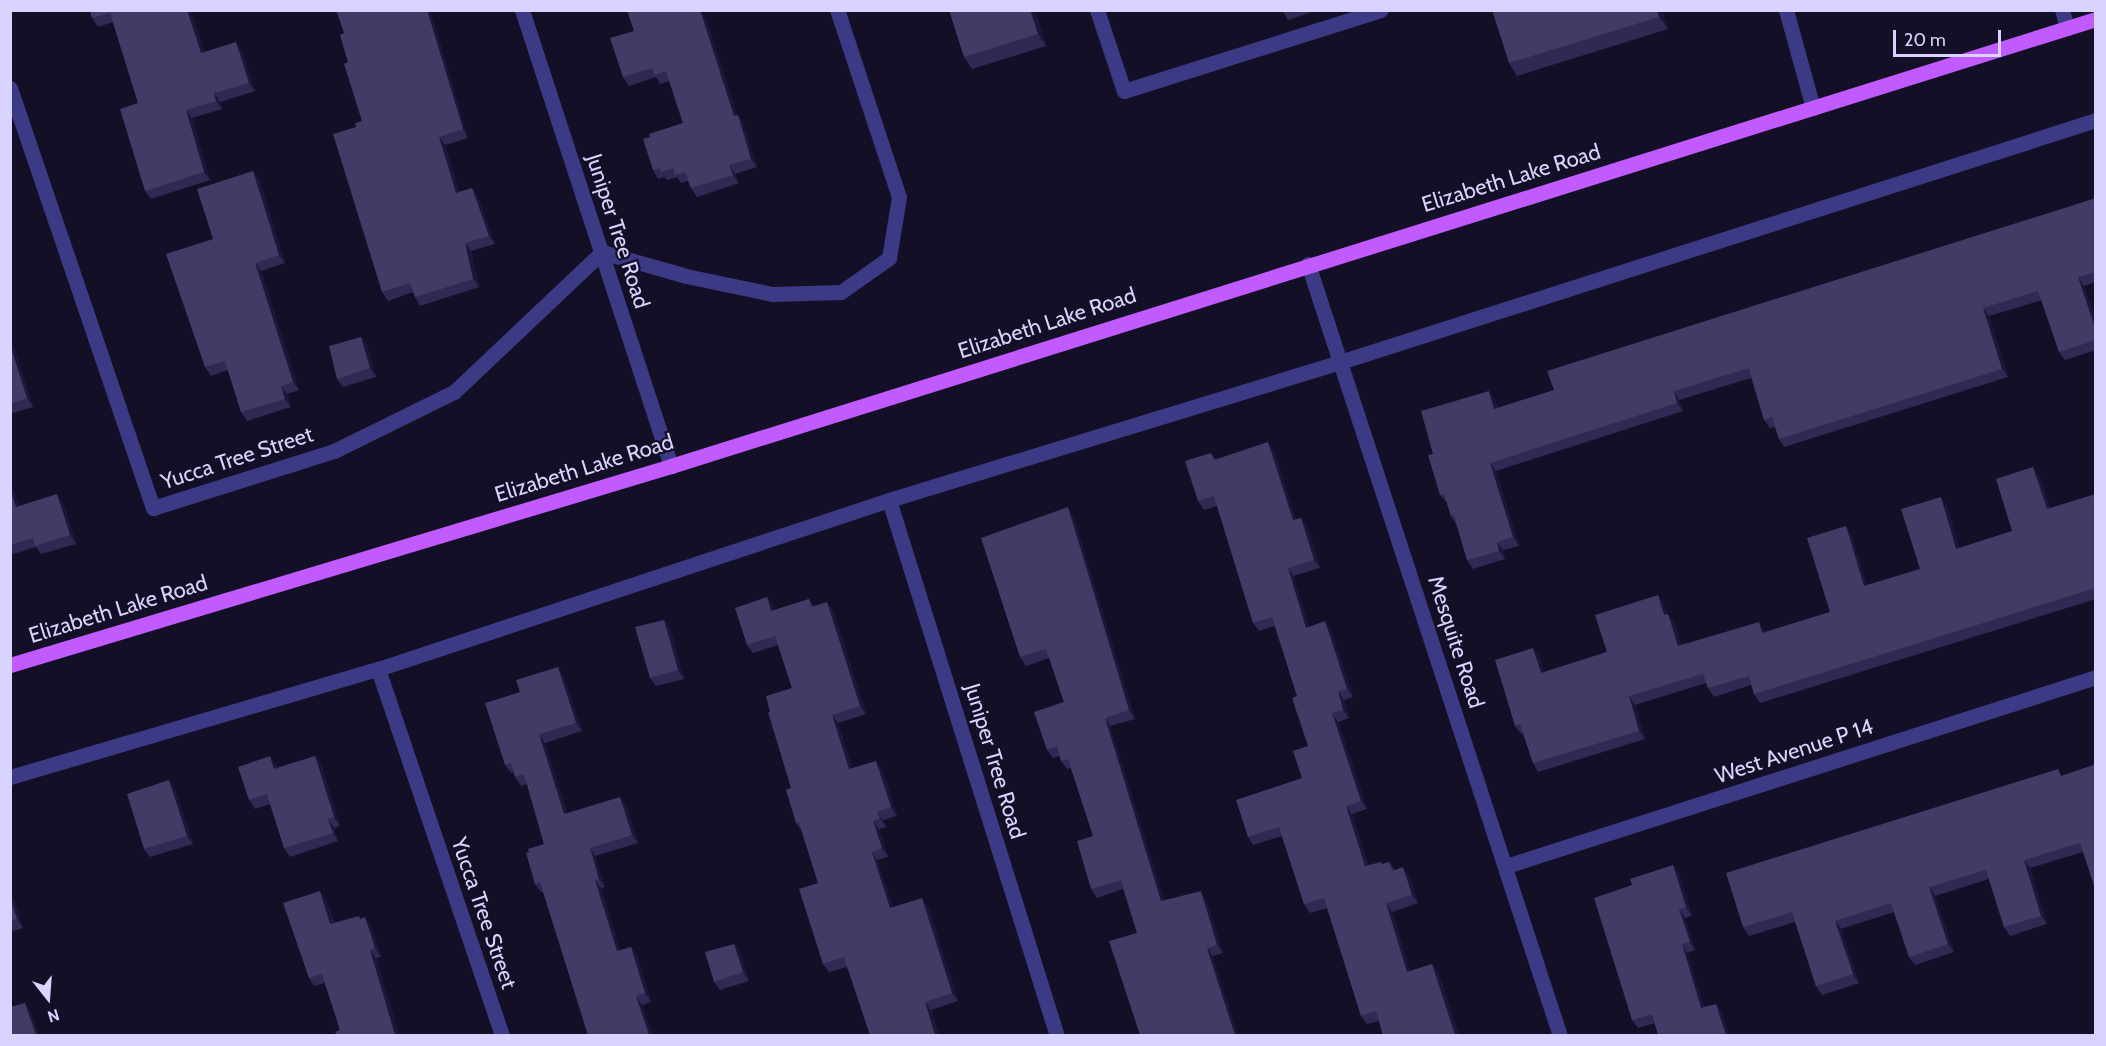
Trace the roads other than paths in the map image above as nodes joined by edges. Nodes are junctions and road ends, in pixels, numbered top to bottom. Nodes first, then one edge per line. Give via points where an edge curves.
1 (522, 10) edge
2 (837, 10) edge
3 (1097, 10) edge
4 (1381, 10) edge
5 (1786, 10) edge
6 (2062, 10) edge
7 (2096, 19) edge
8 (2067, 28) junction
9 (10, 88) edge
10 (1813, 108) junction
11 (2096, 120) edge
12 (602, 252) junction
13 (1308, 264) junction
14 (1340, 362) junction
15 (671, 466) junction
16 (889, 500) junction
17 (10, 665) edge
18 (378, 669) junction
19 (2096, 677) edge
20 (10, 777) edge
21 (1506, 866) junction
22 (502, 1035) edge
23 (1057, 1035) edge
24 (1560, 1035) edge

1 - 12 street, Juniper Tree Road
2 - 12 street via 898,197 889,258 841,292 772,294 686,276
3 - 4 street via 1124,91
5 - 10 street
6 - 8 street
7 - 8 main road, Elizabeth Lake Road
8 - 10 main road, Elizabeth Lake Road
9 - 12 street, Yucca Tree Street via 153,508 334,451 454,392
10 - 13 main road, Elizabeth Lake Road
11 - 14 street
12 - 15 street, Juniper Tree Road
13 - 14 street, Mesquite Road
13 - 15 main road, Elizabeth Lake Road
14 - 16 street
14 - 21 street, Mesquite Road
15 - 17 main road, Elizabeth Lake Road
16 - 18 street
16 - 23 street, Juniper Tree Road
18 - 20 street
18 - 22 street, Yucca Tree Street
19 - 21 street, West Avenue P 14
21 - 24 street, Mesquite Road

